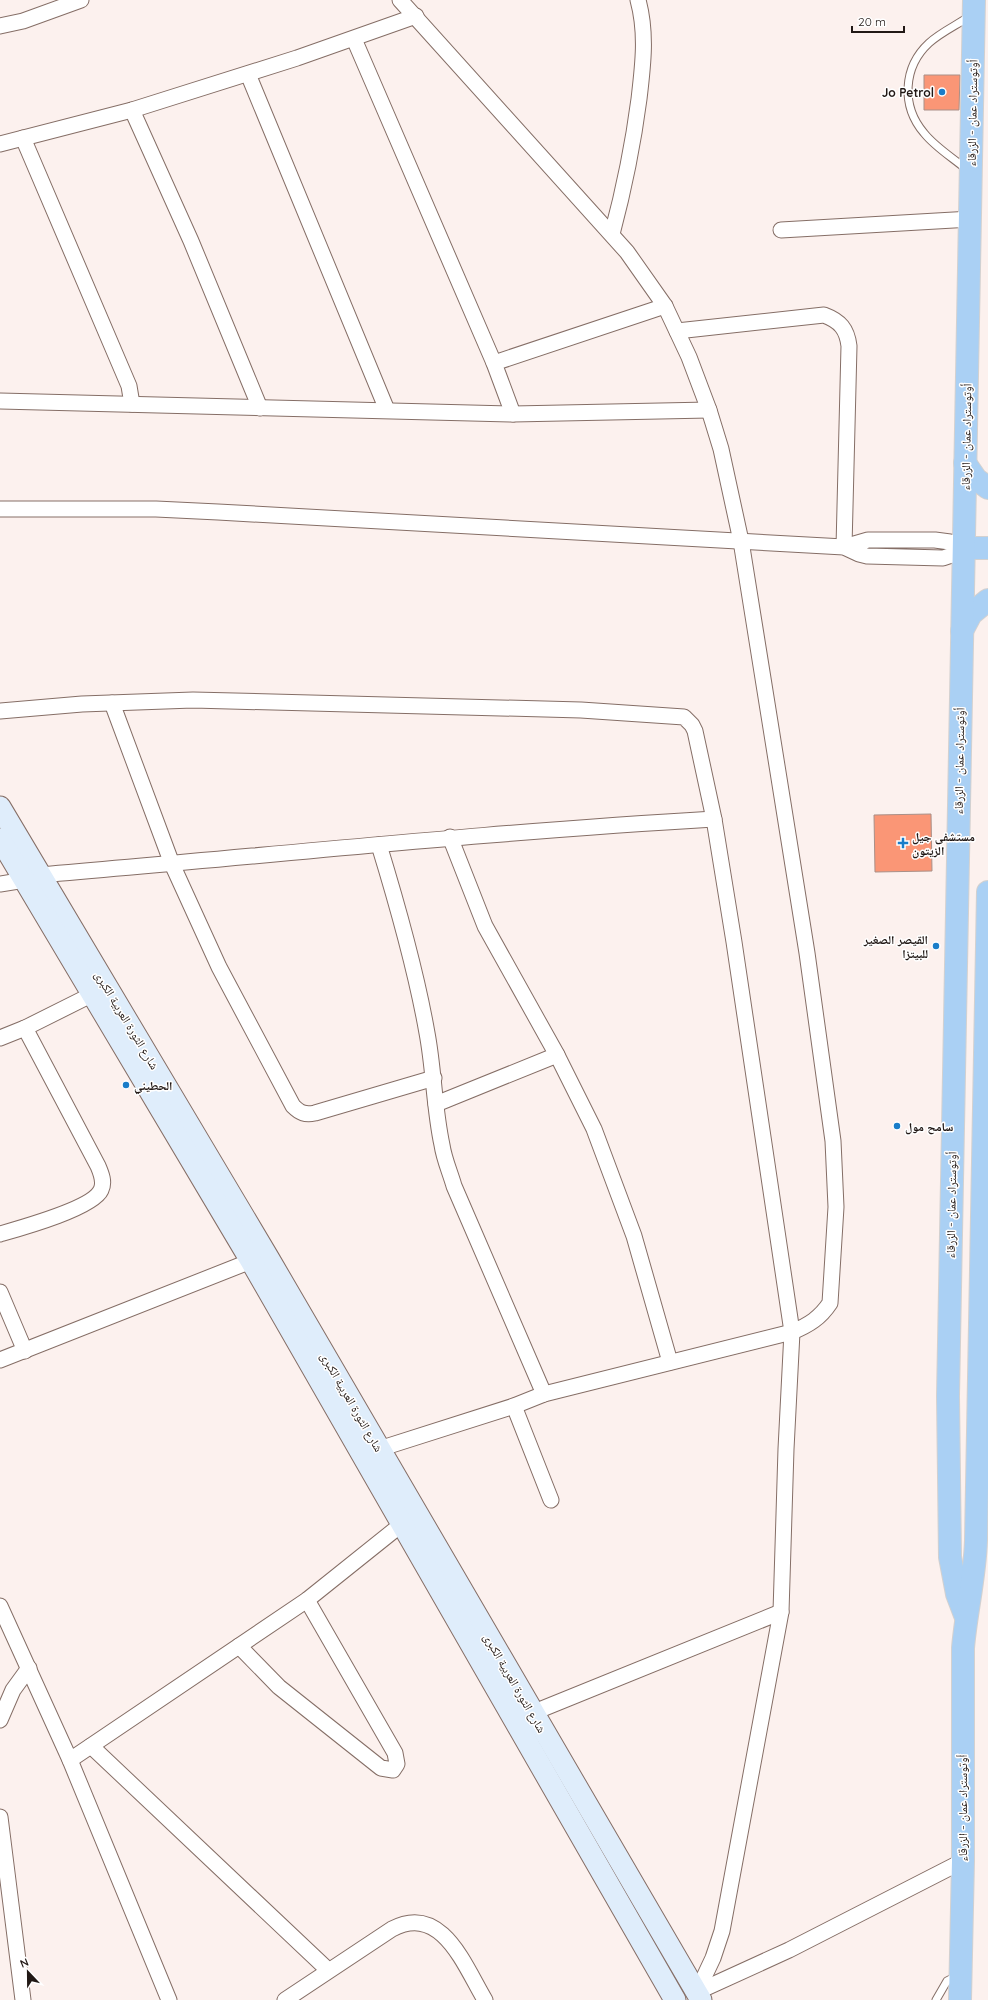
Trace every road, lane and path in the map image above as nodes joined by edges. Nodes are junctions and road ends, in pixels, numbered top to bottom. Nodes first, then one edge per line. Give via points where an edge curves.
1 (81, 0) edge
2 (400, 0) edge
3 (638, 0) edge
4 (974, 7) edge
5 (416, 16) junction
6 (0, 26) edge
7 (354, 39) junction
8 (248, 74) junction
9 (132, 110) junction
10 (23, 138) junction
11 (0, 144) edge
12 (972, 173) junction
13 (971, 219) junction
14 (781, 230) dead end
15 (612, 234) junction
16 (665, 306) junction
17 (676, 331) junction
18 (494, 363) junction
19 (0, 401) edge
20 (132, 404) junction
21 (260, 408) junction
22 (387, 410) junction
23 (709, 410) junction
24 (513, 414) junction
25 (965, 463) junction
26 (988, 488) edge
27 (0, 509) edge
28 (741, 541) junction
29 (844, 547) junction
30 (964, 548) junction
31 (988, 548) edge
32 (988, 600) edge
33 (962, 631) junction
34 (112, 703) junction
35 (0, 711) edge
36 (0, 807) edge
37 (714, 819) junction
38 (450, 837) junction
39 (0, 839) edge
40 (380, 845) junction
41 (172, 864) junction
42 (32, 878) junction
43 (0, 884) edge
44 (988, 892) edge
45 (94, 994) junction
46 (25, 1028) junction
47 (0, 1038) edge
48 (557, 1055) junction
49 (434, 1078) junction
50 (436, 1104) junction
51 (0, 1234) edge
52 (260, 1260) junction
53 (0, 1292) edge
54 (792, 1332) junction
55 (25, 1351) junction
56 (0, 1360) edge
57 (670, 1362) junction
58 (544, 1394) junction
59 (514, 1406) junction
60 (379, 1449) junction
61 (551, 1500) dead end
62 (402, 1524) junction
63 (307, 1600) junction
64 (0, 1606) edge
65 (781, 1612) junction
66 (965, 1615) junction
67 (239, 1646) junction
68 (29, 1668) junction
69 (532, 1713) junction
70 (0, 1720) edge
71 (91, 1746) junction
72 (70, 1760) junction
73 (0, 1816) edge
74 (963, 1861) junction
75 (328, 1970) junction
76 (961, 1974) junction
77 (699, 1996) edge
78 (23, 2000) edge
79 (169, 2000) edge
80 (285, 2000) edge
81 (485, 2000) edge
82 (674, 2000) edge
83 (936, 2000) edge
84 (960, 2000) edge

1 - 6 street via 23,21
2 - 5 street
3 - 15 street via 645,41 642,75 634,140
4 - 12 highway, أوتوستراد عمان - الزرقاء
4 - 12 lane via 920,52 908,80 908,95 913,116 925,135
5 - 7 street
5 - 15 street
7 - 8 street
7 - 18 street
8 - 9 street
8 - 22 street
9 - 10 street
9 - 21 street via 191,242
10 - 11 street
10 - 20 street via 129,386
12 - 13 highway, أوتوستراد عمان - الزرقاء
13 - 14 street
13 - 25 highway, أوتوستراد عمان - الزرقاء
15 - 16 street
16 - 17 street
16 - 18 street
17 - 23 street
17 - 29 street via 824,315 842,325 848,334 849,346
18 - 24 street
19 - 20 street
20 - 21 street
21 - 22 street
22 - 24 street
23 - 24 street
23 - 28 street via 721,449
25 - 26 highway via 976,479
25 - 30 highway, أوتوستراد عمان - الزرقاء
27 - 28 street via 156,509
28 - 29 street
28 - 54 street via 807,953 833,1142 836,1207 830,1303 822,1315 812,1323
29 - 30 street via 868,540 935,540 950,542
30 - 31 highway
30 - 33 highway, أوتوستراد عمان - الزرقاء
32 - 33 highway via 971,614
33 - 66 highway, أوتوستراد عمان - الزرقاء via 948,1396 950,1551 954,1581
34 - 35 street
34 - 37 street via 193,700 581,710 684,717 695,731
34 - 41 street
36 - 42 main road, شارع الثورة العربية الكبرى
37 - 38 street
37 - 54 street
38 - 40 street
38 - 48 street via 485,926
39 - 42 main road, شارع الثورة العربية الكبرى
40 - 41 street
40 - 49 street via 411,961 427,1032
41 - 42 street
41 - 49 street via 219,967 276,1077 293,1106 300,1112 315,1113
42 - 43 street
42 - 45 main road, شارع الثورة العربية الكبرى
42 - 52 main road, شارع الثورة العربية الكبرى
44 - 66 highway, أوتوستراد عمان - الزرقاء via 976,1540 973,1578
45 - 46 street
45 - 52 main road, شارع الثورة العربية الكبرى
46 - 47 street
46 - 51 street via 98,1166 103,1184 88,1203
48 - 50 street
48 - 57 street via 594,1129 634,1236
49 - 50 street
50 - 58 street via 442,1146 454,1186
52 - 55 street
52 - 60 main road, شارع الثورة العربية الكبرى
52 - 62 main road, شارع الثورة العربية الكبرى
53 - 55 street
54 - 57 street
54 - 65 street
55 - 56 street
57 - 58 street
58 - 59 street
59 - 60 street
59 - 61 street
60 - 69 main road, شارع الثورة العربية الكبرى
62 - 63 street
62 - 82 main road, شارع الثورة العربية الكبرى
63 - 67 street
63 - 67 street via 395,1753 397,1764 393,1770 381,1768 294,1699
64 - 68 street
65 - 69 street
65 - 77 street via 722,1931
66 - 74 highway, أوتوستراد عمان - الزرقاء via 962,1679
67 - 71 street
68 - 70 street via 13,1690
68 - 72 street
69 - 77 main road, شارع الثورة العربية الكبرى
71 - 72 street
71 - 75 street
72 - 79 street
73 - 78 street
74 - 76 highway, أوتوستراد عمان - الزرقاء
74 - 77 street
75 - 80 street
75 - 81 street via 392,1929 414,1921 437,1929 447,1938
76 - 83 lane via 947,1981
76 - 84 highway, أوتوستراد عمان - الزرقاء

